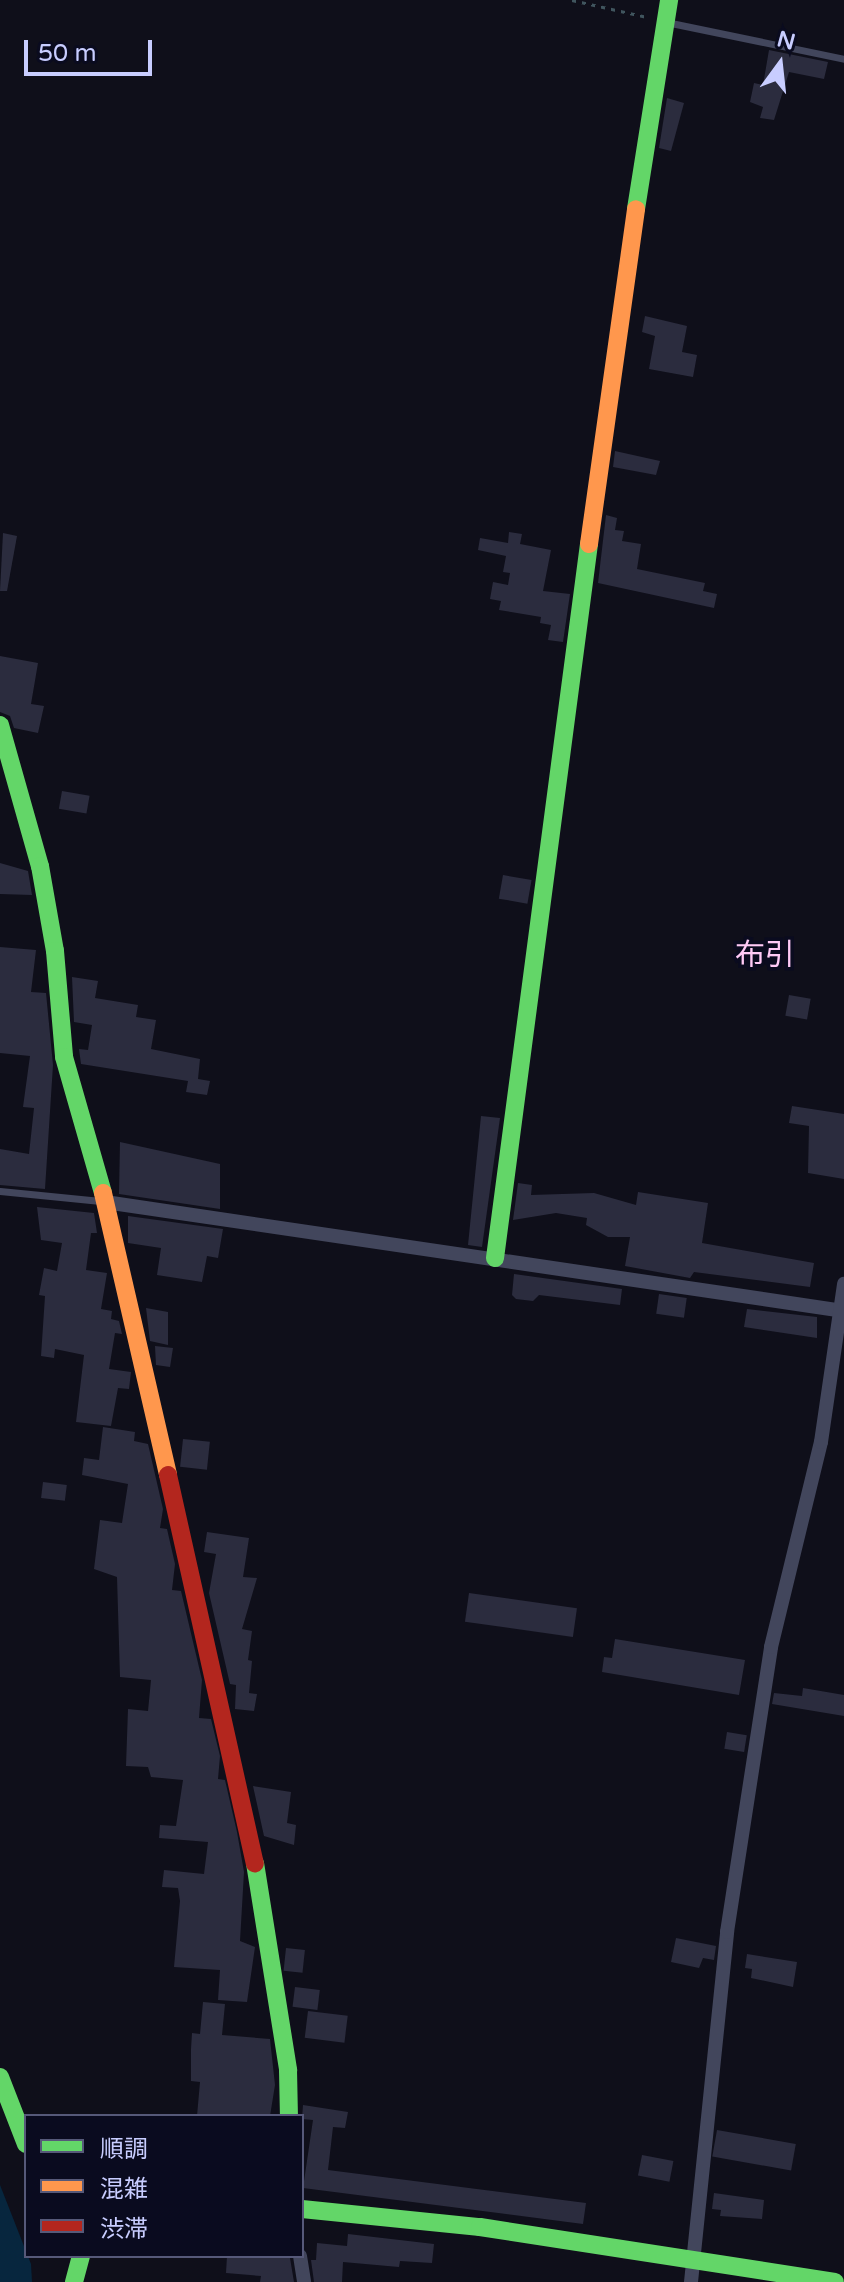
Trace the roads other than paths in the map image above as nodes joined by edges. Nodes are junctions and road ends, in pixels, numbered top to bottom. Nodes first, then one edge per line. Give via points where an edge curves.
1 (669, 0) edge
2 (666, 22) junction
3 (844, 59) edge
4 (0, 725) edge
5 (0, 1191) edge
6 (105, 1202) junction
7 (495, 1258) junction
8 (844, 1284) edge
9 (842, 1310) edge
10 (0, 2077) edge
11 (289, 2114) edge
12 (24, 2139) edge
13 (304, 2209) edge
14 (69, 2258) edge
15 (80, 2258) edge
16 (300, 2258) edge
17 (694, 2258) junction
18 (74, 2278) edge
19 (304, 2282) edge
20 (691, 2282) edge
21 (835, 2282) edge

1 - 2 street
2 - 3 lane
2 - 7 street via 615,343
4 - 6 street via 40,866 55,951 64,1057
5 - 6 lane
6 - 7 street
6 - 11 street via 250,1830 288,2070
7 - 9 street
8 - 9 street
9 - 17 street via 821,1442 771,1647 729,1917
10 - 12 street
13 - 17 street via 480,2227
14 - 18 street
15 - 18 street
16 - 19 street
17 - 20 street
17 - 21 street

